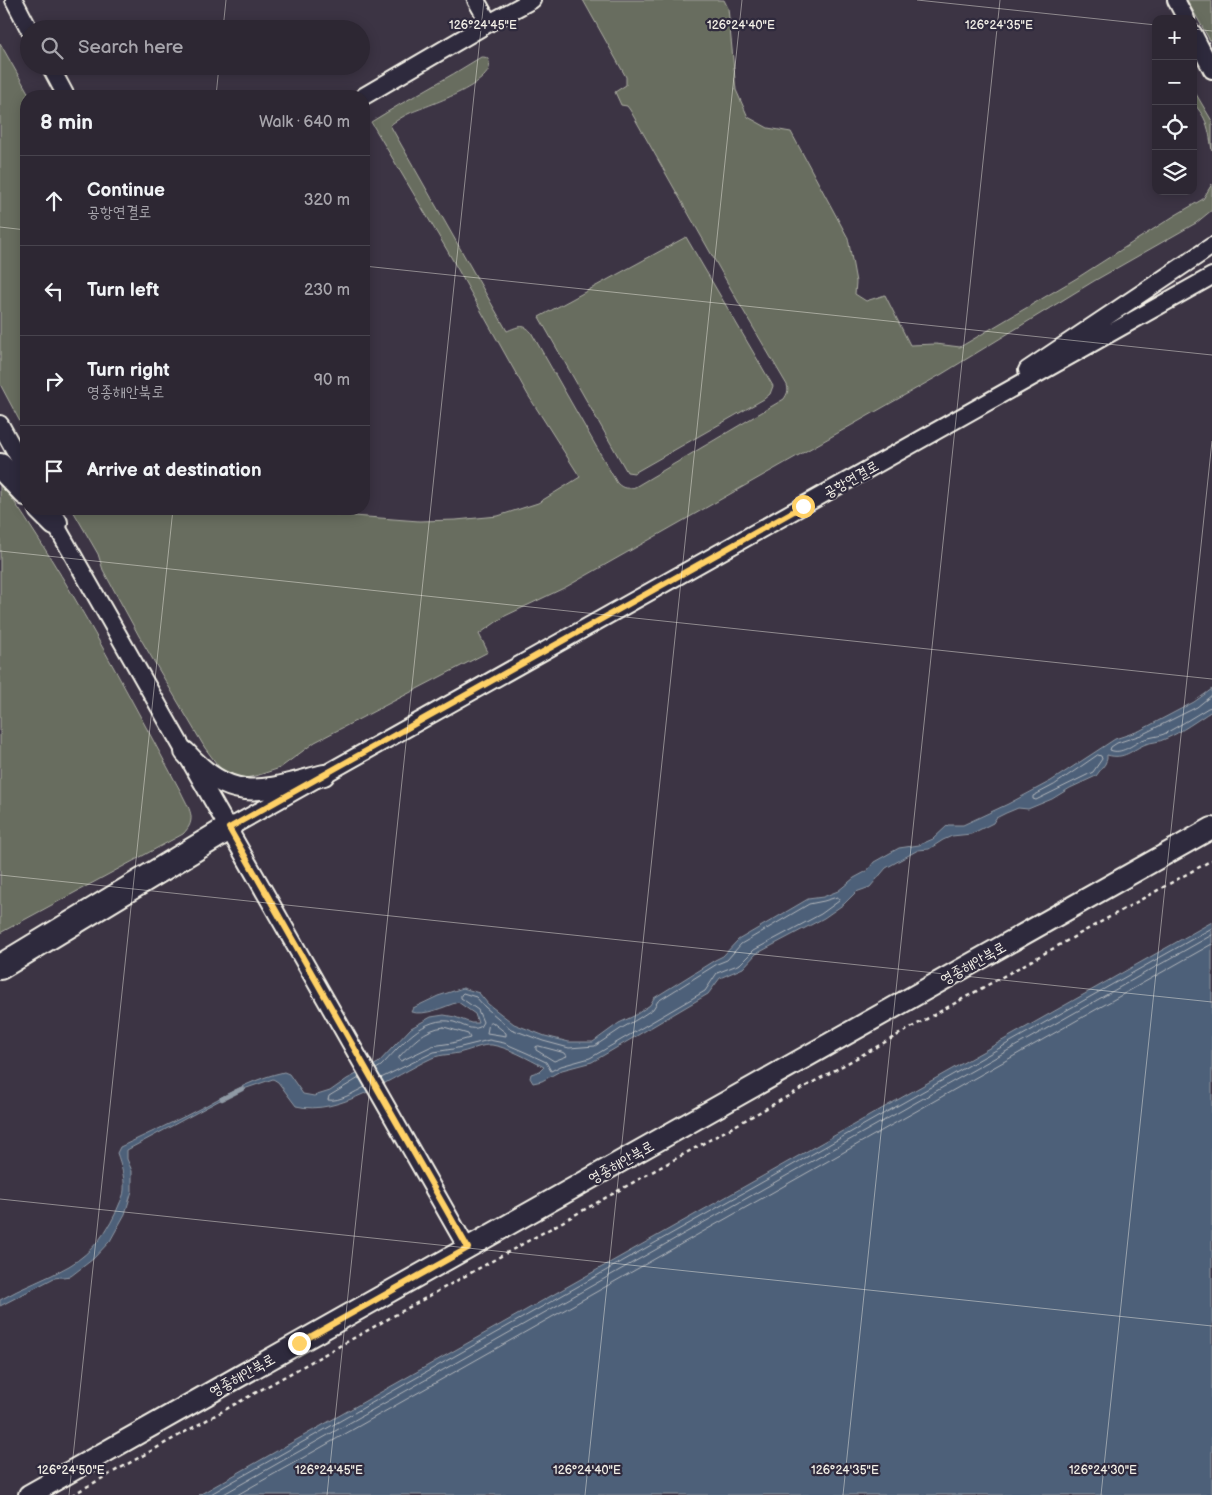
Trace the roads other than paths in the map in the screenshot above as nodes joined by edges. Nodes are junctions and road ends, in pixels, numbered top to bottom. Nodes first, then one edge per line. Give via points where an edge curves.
1 (14, 0) edge
2 (476, 0) edge
3 (532, 0) edge
4 (1176, 0) edge
5 (1184, 15) edge
6 (24, 20) edge
7 (490, 23) junction
8 (1197, 41) edge
9 (1212, 70) edge
10 (55, 75) edge
11 (63, 90) edge
12 (370, 93) edge
13 (1212, 246) edge
14 (1212, 276) edge
15 (0, 424) edge
16 (922, 439) junction
17 (20, 461) edge
18 (0, 466) edge
19 (20, 488) edge
20 (48, 515) edge
21 (186, 752) junction
22 (324, 775) junction
23 (229, 828) junction
24 (1212, 828) edge
25 (0, 947) edge
26 (0, 967) edge
27 (468, 1248) junction
28 (29, 1495) edge

1 - 6 street
2 - 7 street
3 - 7 street
4 - 5 street
7 - 12 street
8 - 9 street
10 - 11 street
13 - 16 street
14 - 16 street, 공항연결로
15 - 17 street
16 - 22 street, 공항연결로
18 - 19 highway
20 - 21 street
21 - 22 main road via 200,768 232,787 281,786
21 - 23 street
22 - 23 street, 공항연결로
23 - 25 highway
23 - 26 highway
23 - 27 street
24 - 27 main road, 영종해안북로
27 - 28 main road, 영종해안북로

